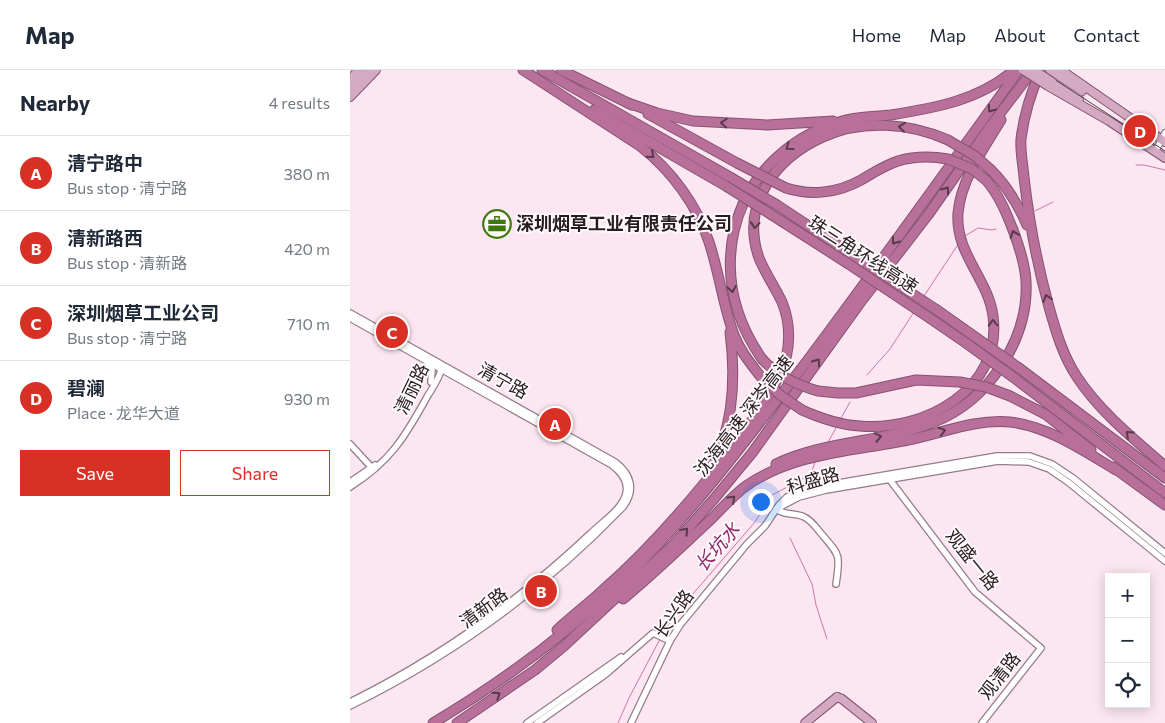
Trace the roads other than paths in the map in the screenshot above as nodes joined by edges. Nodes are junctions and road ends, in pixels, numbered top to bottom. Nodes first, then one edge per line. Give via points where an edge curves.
1 (358, 70) edge
2 (368, 70) edge
3 (376, 70) edge
4 (524, 70) edge
5 (542, 70) edge
6 (561, 70) edge
7 (1014, 70) edge
8 (1020, 70) edge
9 (1023, 70) edge
10 (1034, 70) edge
11 (1041, 70) edge
12 (1056, 71) edge
13 (350, 80) edge
14 (1025, 82) junction
15 (1050, 84) junction
16 (350, 89) edge
17 (350, 97) edge
18 (628, 103) junction
19 (860, 118) junction
20 (1164, 139) edge
21 (1156, 152) junction
22 (1165, 158) edge
23 (1032, 234) junction
24 (727, 309) junction
25 (350, 313) edge
26 (350, 318) edge
27 (425, 360) junction
28 (441, 367) junction
29 (457, 378) junction
30 (432, 383) junction
31 (350, 444) edge
32 (828, 450) junction
33 (1165, 466) edge
34 (373, 469) junction
35 (1116, 470) junction
36 (1165, 478) edge
37 (890, 480) junction
38 (350, 482) edge
39 (628, 484) junction
40 (350, 487) edge
41 (1165, 493) edge
42 (691, 498) junction
43 (1165, 505) edge
44 (776, 509) junction
45 (1165, 553) edge
46 (1165, 561) edge
47 (836, 584) dead end
48 (670, 642) junction
49 (564, 646) junction
50 (1041, 648) joint
51 (630, 653) junction
52 (839, 699) junction
53 (350, 702) edge
54 (350, 706) edge
55 (448, 714) junction
56 (433, 723) edge
57 (457, 723) edge
58 (527, 723) edge
59 (537, 723) edge
60 (631, 723) edge
61 (805, 723) edge
62 (812, 723) edge
63 (865, 723) edge
64 (872, 723) edge
65 (982, 723) edge

1 - 13 main road
2 - 16 main road
3 - 17 main road
4 -> 24 highway via 640,146 674,178 708,239
4 - 41 highway, 珠三角环线高速, bridge via 726,186 847,263 966,343
5 - 36 highway, 珠三角环线高速, bridge via 777,205 937,310
6 - 18 highway
7 - 19 highway via 990,88 960,100 891,115
8 -> 55 highway, 沈海高速 深岑高速 via 848,306 736,454 681,519 625,578 582,616 508,674
9 - 15 main road, bridge
10 - 14 highway, 沈海高速 深岑高速
10 - 15 main road, bridge
11 - 23 highway via 1025,114 1021,141
12 - 20 main road via 1104,105
24 -> 14 highway, bridge via 734,335 761,377 802,410 844,424 890,426 924,417 954,401 978,377 991,347 994,328 987,295 962,245 958,211 964,186
49 -> 14 highway, 沈海高速 深岑高速 via 675,543 752,453
15 - 21 main road via 1092,107
19 -> 18 highway via 767,125 693,121
32 -> 18 highway, bridge via 920,428 945,417 975,396 1007,357 1023,315 1026,291 1018,244 999,197 986,180 964,165 948,159 922,156 901,160 853,184 826,192 786,188
19 -> 35 highway, bridge via 819,129 779,154 752,184 742,203 730,248 729,273 735,306 752,345 762,359 782,377 818,391 856,392 916,380 960,382 986,388 1045,414
20 - 21 street
21 - 22 main road
33 -> 23 highway via 1104,412 1070,364 1055,327
23 -> 42 highway, bridge via 1016,202 991,170 971,153 927,132 907,127 861,127 827,135 791,156 776,170 760,199 755,221 759,257 787,319 789,339 785,360 777,380 746,429
24 - 42 highway via 734,374 729,419 712,465
25 - 28 street, 清宁路
26 - 27 street, 清宁路
27 - 28 street, 清宁路
27 - 30 street via 432,370
28 - 29 street, 清宁路
28 - 30 street, 清丽路
28 - 39 street, 清宁路 via 615,462 628,475
29 - 30 street via 442,377
29 - 39 street, 清宁路 via 612,465
30 - 34 street, 清丽路 via 404,437 385,461
31 - 34 street
32 -> 35 highway via 913,439 968,425 1008,422 1056,437
49 -> 32 highway via 635,589 746,486
34 - 38 street, 清丽路
34 - 40 street, 清丽路
35 - 43 highway
37 - 44 street, 科盛路 via 813,493
37 - 46 street, 科盛路 via 998,461 1039,465 1068,482
37 - 50 street, 观盛一路 via 975,592
39 - 53 street, 清新路 via 620,505 515,599 430,658
39 - 54 street, 清新路 via 629,498 624,507 517,602 432,661
42 - 55 highway via 603,590 525,656
44 - 45 street, 科盛路 via 787,497 817,486 998,456 1030,456 1052,464 1074,478
44 - 47 street via 809,519 830,542 838,555
44 - 48 street, 长兴路
48 - 51 street via 653,633
48 - 60 street, 长兴路
57 -> 49 highway, 沈海高速 深岑高速 via 535,670
50 - 65 street, 观清路
51 - 58 street
51 - 59 street
52 - 61 main road
52 - 62 main road
52 - 63 main road
52 - 64 main road
55 - 56 highway, 沈海高速 深岑高速

